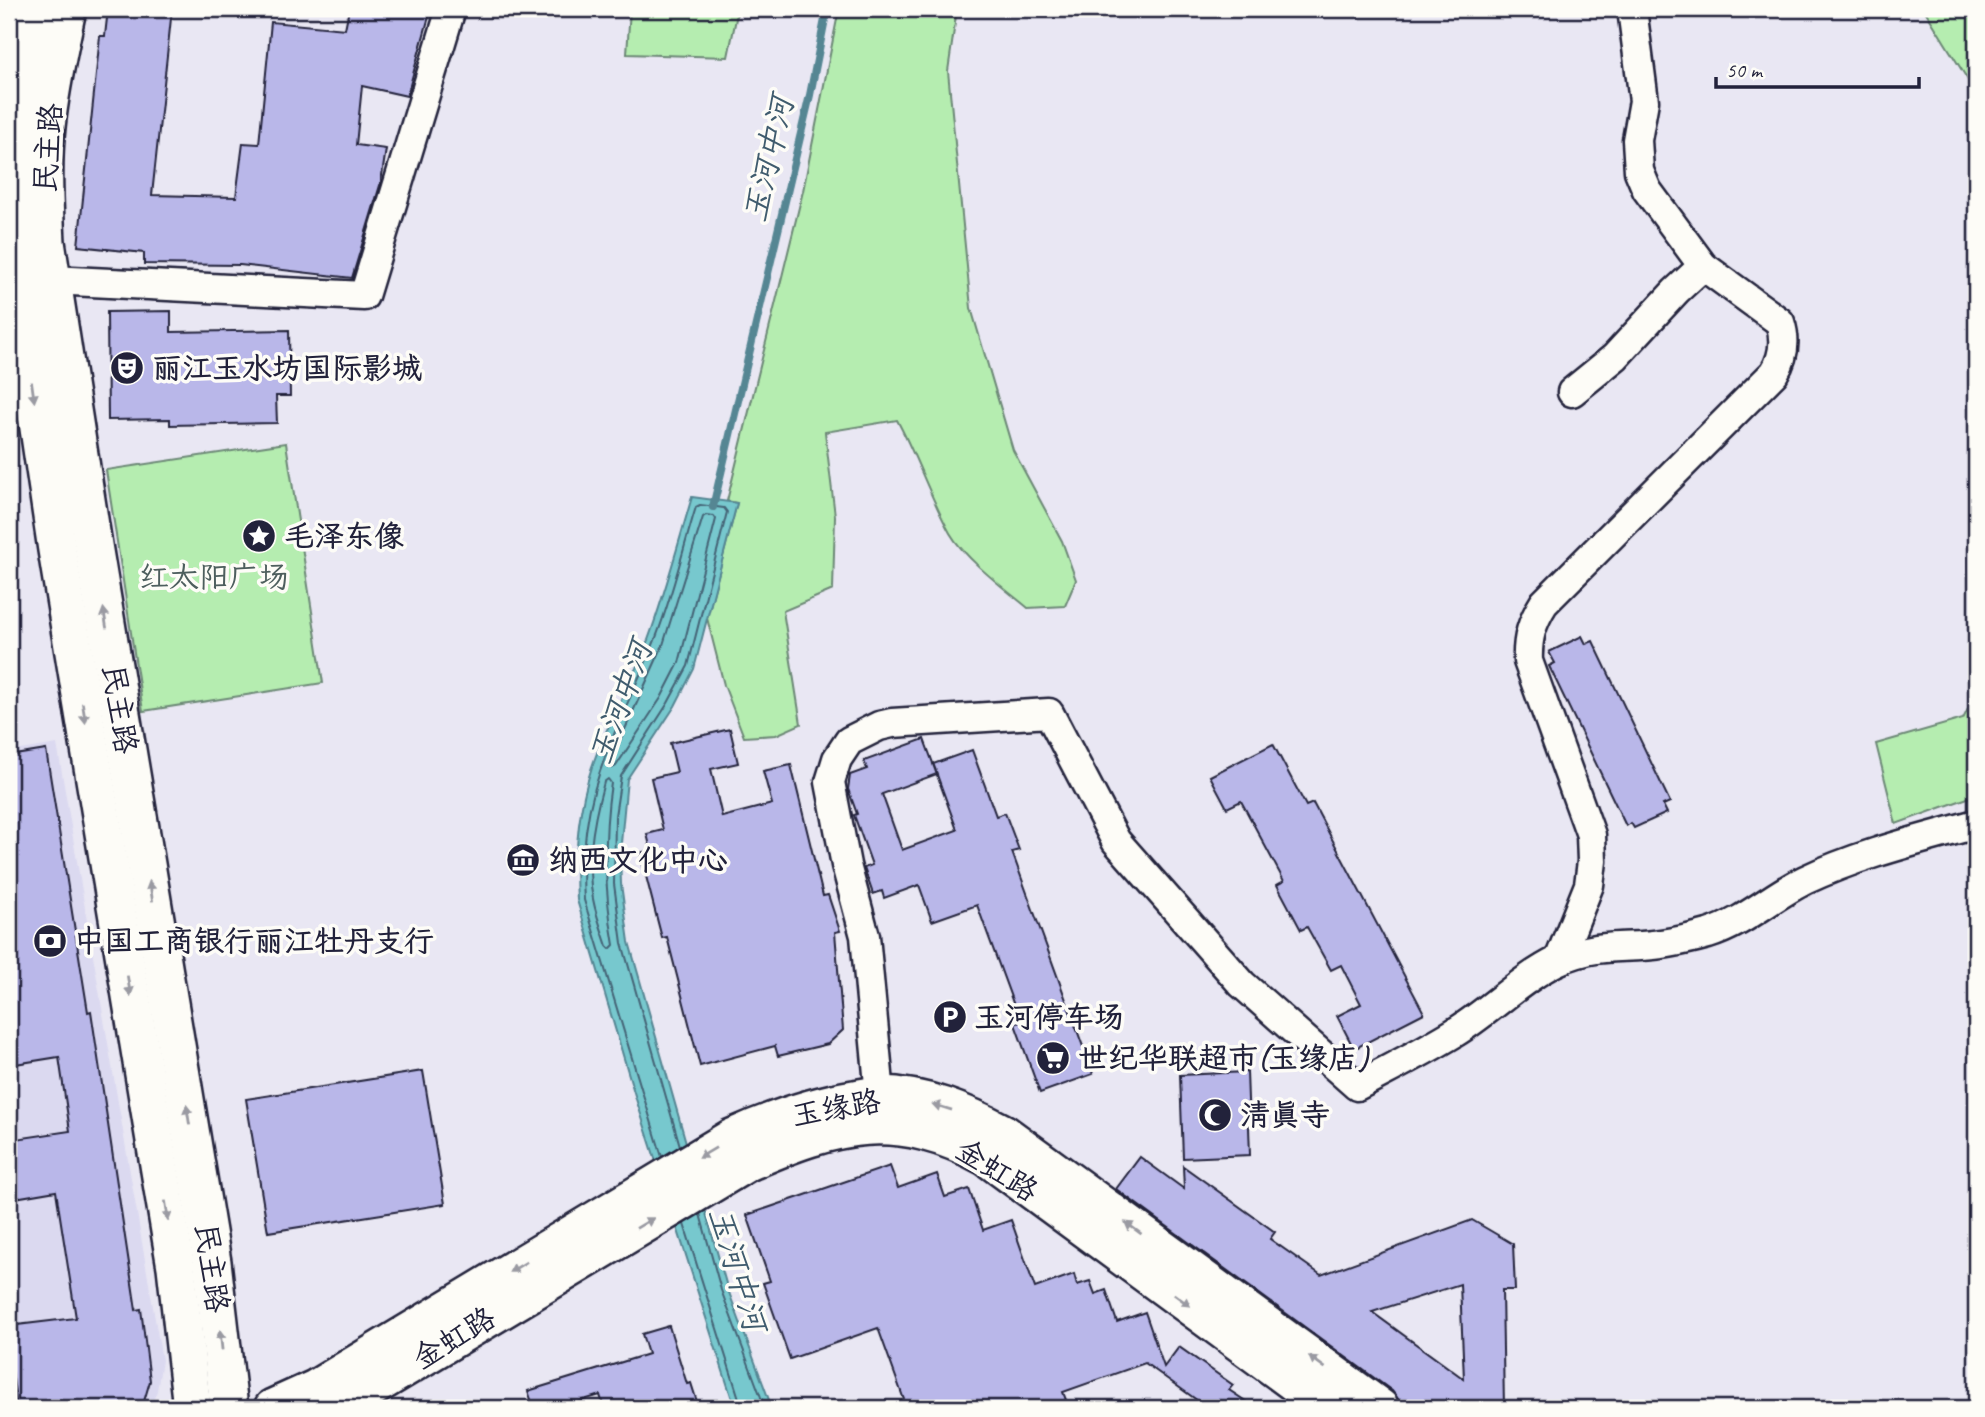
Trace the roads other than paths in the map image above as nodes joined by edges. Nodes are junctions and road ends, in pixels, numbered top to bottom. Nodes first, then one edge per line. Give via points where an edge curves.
1 (28, 9) edge
2 (67, 9) edge
3 (451, 9) edge
4 (1632, 9) edge
5 (1703, 266) junction
6 (52, 280) junction
7 (1572, 392) dead end
8 (1976, 824) edge
9 (1559, 960) junction
10 (880, 1095) junction
11 (773, 1135) junction
12 (582, 1245) junction
13 (192, 1408) edge
14 (229, 1408) edge
15 (273, 1408) edge
16 (338, 1408) edge
17 (1329, 1408) edge
18 (1380, 1408) edge

1 -> 13 main road, 民主路 via 11,127 12,246 57,551 176,1267
2 - 6 main road, 民主路 via 50,96 44,164
3 - 6 street via 363,296
4 - 5 street via 1644,101 1637,140 1639,171 1658,208
5 - 7 street via 1615,358
5 - 9 street via 1780,322 1784,346 1779,365 1544,603 1529,634 1528,661 1591,835 1589,885
14 -> 6 main road, 民主路 via 212,1262
8 - 9 street via 1840,865 1712,933 1661,944 1598,947
9 - 10 street via 1455,1033 1357,1086 1242,984 1116,841 1049,713 892,723 849,741 830,782 865,936
10 - 11 main road, 玉缘路 via 804,1110
18 -> 10 main road, 玉缘路 via 1003,1133 949,1108
11 - 12 main road, 金虹路 via 746,1163
11 -> 17 main road, 金虹路 via 812,1137 880,1124 920,1130 964,1145 987,1157
12 -> 15 main road
12 - 16 main road, 金虹路

